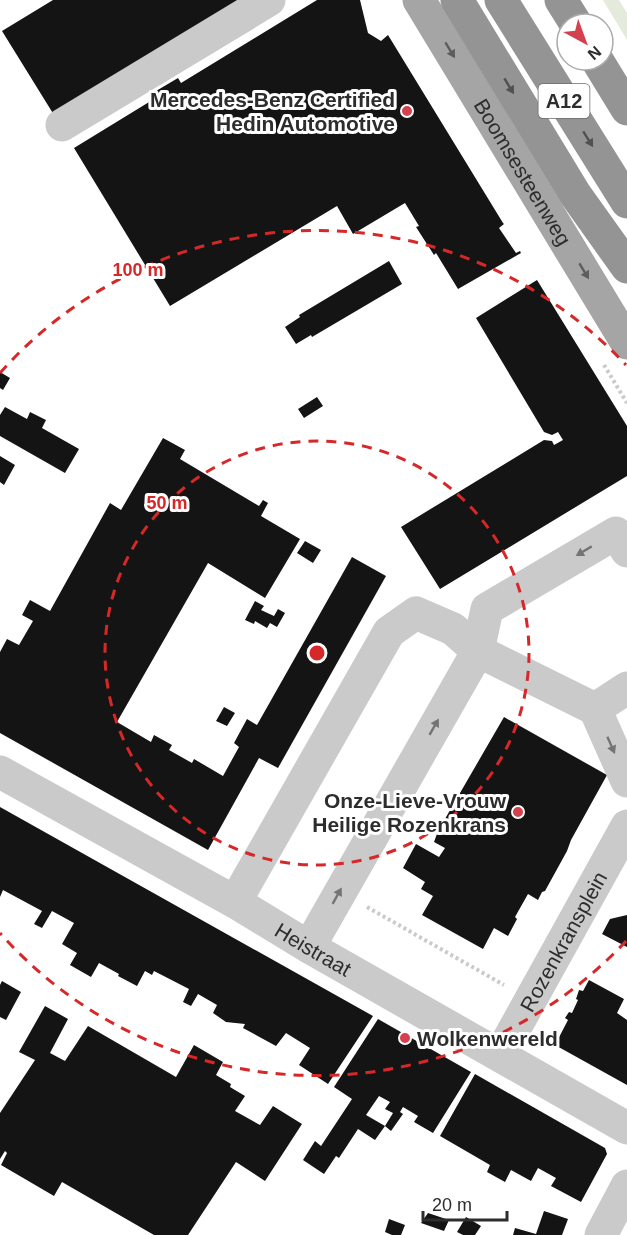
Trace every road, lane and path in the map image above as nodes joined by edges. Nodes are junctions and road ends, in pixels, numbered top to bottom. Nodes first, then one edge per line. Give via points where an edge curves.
1 (269, 0) edge
2 (419, 0) edge
3 (457, 0) edge
4 (501, 0) edge
5 (604, 72) edge
6 (627, 109) edge
7 (62, 125) dead end
8 (627, 202) edge
9 (627, 267) edge
10 (627, 343) edge
11 (627, 551) edge
12 (478, 651) junction
13 (627, 688) edge
14 (596, 709) junction
15 (0, 772) edge
16 (627, 781) edge
17 (627, 826) edge
18 (340, 891) junction
19 (235, 902) junction
20 (309, 947) junction
21 (531, 1000) junction
22 (500, 1055) junction
23 (627, 1128) edge
24 (627, 1186) edge
25 (601, 1235) edge

1 - 7 street
2 -> 10 main road, Boomsesteenweg
3 -> 9 highway via 575,194
4 -> 8 highway, A12
5 - 6 highway, A12
11 -> 12 street via 616,533 487,609
12 - 14 street
18 -> 12 street
12 - 19 street via 453,629 416,613 389,632
13 - 14 street
14 -> 16 street
15 - 19 street, Heistraat
17 - 21 street, Rozenkransplein
20 -> 18 street
18 - 21 path
19 - 20 street, Heistraat
20 - 22 street, Heistraat
21 - 22 street, Rozenkransplein
22 - 23 street, Heistraat
24 - 25 street

